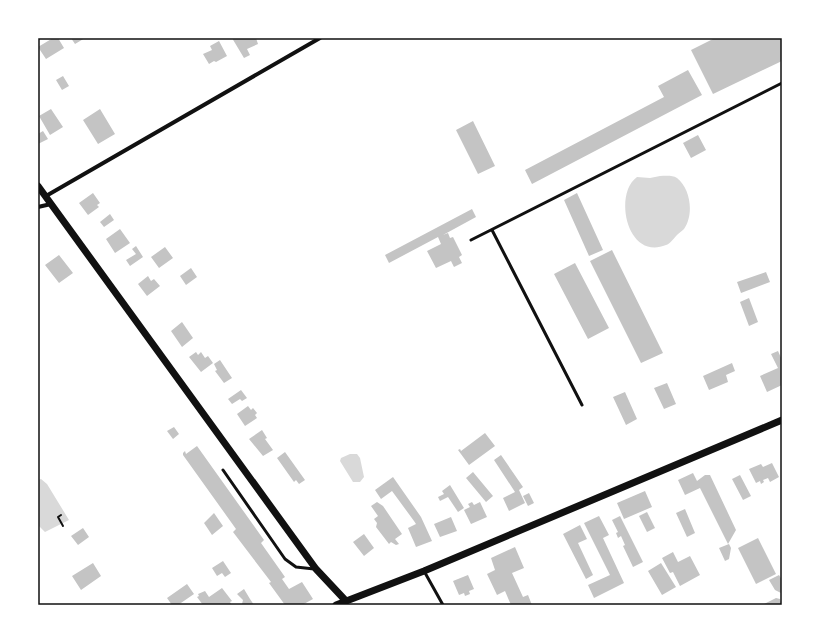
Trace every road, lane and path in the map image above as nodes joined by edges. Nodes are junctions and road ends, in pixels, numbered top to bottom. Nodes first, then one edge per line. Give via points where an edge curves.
1 (320, 38) edge
2 (782, 83) edge
3 (38, 186) edge
4 (46, 196) junction
5 (51, 204) junction
6 (38, 207) edge
7 (492, 230) junction
8 (471, 240) dead end
9 (582, 405) dead end
10 (782, 420) edge
11 (223, 470) dead end
12 (55, 519) dead end
13 (64, 526) dead end
14 (316, 569) junction
15 (424, 571) junction
16 (346, 601) junction
17 (336, 605) edge
18 (443, 605) edge

1 - 4 street
2 - 7 lane
3 - 4 street
4 - 5 street
5 - 6 street
5 - 14 street
7 - 8 lane
7 - 9 lane
10 - 15 street
11 - 14 lane via 285,559 296,567
12 - 13 path via 59,516
14 - 16 street
15 - 16 street
15 - 18 lane
16 - 17 street

